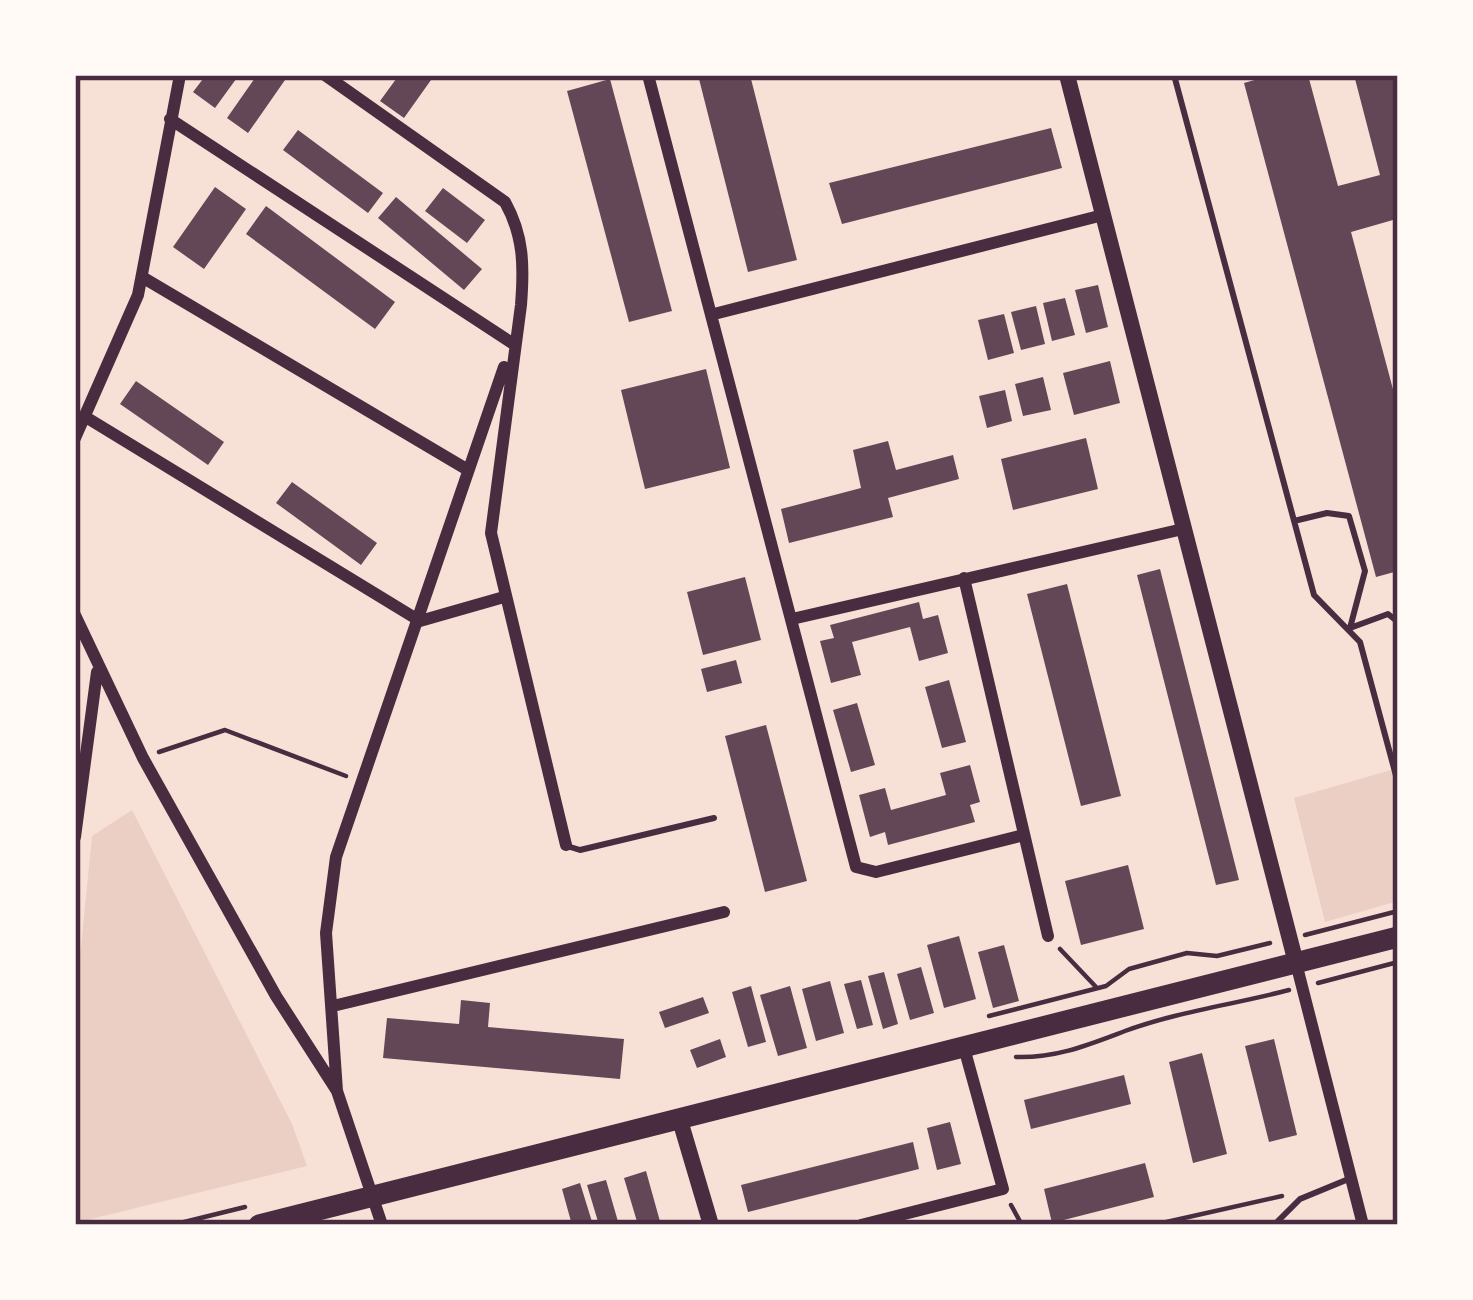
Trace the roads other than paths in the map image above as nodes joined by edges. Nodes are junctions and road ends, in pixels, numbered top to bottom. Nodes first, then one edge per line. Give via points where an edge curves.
1 (179, 75) edge
2 (325, 75) edge
3 (648, 75) edge
4 (1067, 75) edge
5 (1174, 75) edge
6 (170, 119) junction
7 (1103, 215) junction
8 (142, 277) junction
9 (714, 314) junction
10 (512, 343) junction
11 (84, 416) junction
12 (75, 437) edge
13 (468, 470) junction
14 (1294, 521) junction
15 (1183, 529) junction
16 (964, 578) junction
17 (504, 597) junction
18 (75, 615) edge
19 (791, 619) junction
20 (420, 621) junction
21 (1398, 622) edge
22 (1349, 628) junction
23 (97, 671) junction
24 (1398, 783) edge
25 (714, 818) dead end
26 (1024, 835) junction
27 (75, 837) edge
28 (566, 845) joint
29 (724, 912) dead end
30 (1048, 936) road end
31 (1398, 937) edge
32 (1296, 963) junction
33 (332, 1006) junction
34 (963, 1044) junction
35 (337, 1091) junction
36 (679, 1117) junction
37 (1351, 1178) junction
38 (374, 1196) junction
39 (259, 1214) edge
40 (382, 1225) edge
41 (711, 1225) edge
42 (861, 1225) edge
43 (1274, 1225) edge
44 (1363, 1225) edge

1 - 6 street
2 - 10 street via 505,202 518,225 524,267
3 - 9 street
4 - 7 street
5 - 14 lane
6 - 8 street
6 - 10 street
7 - 9 street
7 - 15 street
8 - 11 street
8 - 13 street
9 - 19 street
10 - 13 street
10 - 17 street via 490,533
11 - 12 street
11 - 20 street
13 - 20 street
14 - 22 lane via 1314,595
14 - 22 lane via 1349,516 1365,572
15 - 16 street
15 - 32 street
16 - 19 street
16 - 26 street
17 - 20 street
17 - 28 street
18 - 23 street
19 - 26 street via 856,867 876,872
20 - 33 street via 334,876 326,933
21 - 22 lane via 1388,614
22 - 24 lane via 1360,642
23 - 27 street
23 - 35 street
25 - 28 lane via 580,850
26 - 30 street
29 - 33 street
31 - 32 main road
32 - 34 main road
32 - 37 street
33 - 35 street
34 - 36 main road
34 - 42 street via 1003,1189
35 - 38 street
36 - 38 main road
36 - 41 street
37 - 43 lane via 1300,1199
37 - 44 street
38 - 39 main road
38 - 40 street

